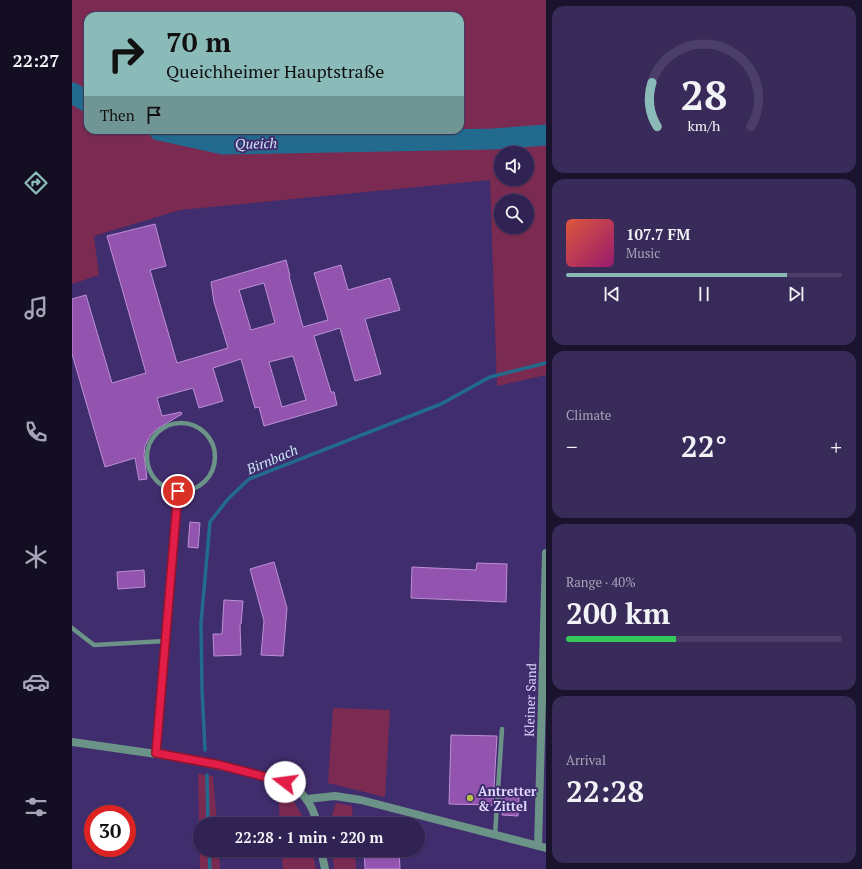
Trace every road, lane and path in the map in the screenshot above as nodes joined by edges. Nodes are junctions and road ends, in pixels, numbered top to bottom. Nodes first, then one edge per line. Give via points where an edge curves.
1 (178, 491) junction
2 (546, 554) edge
3 (72, 628) edge
4 (166, 641) junction
5 (502, 729) dead end
6 (72, 742) edge
7 (156, 753) junction
8 (307, 799) junction
9 (316, 817) edge
10 (496, 835) junction
11 (542, 847) edge
12 (323, 857) edge
13 (325, 869) edge

1 - 1 lane via 199,486 213,470 216,458 214,446 208,435 190,424 172,424 163,428 150,443 147,453 152,474 168,488
1 - 4 lane
2 - 11 street, Kleiner Sand
3 - 4 lane via 94,645
4 - 7 lane
5 - 10 lane
6 - 7 street
7 - 8 street via 278,779 290,784
8 - 9 street
8 - 10 street via 335,796 360,800
10 - 11 street
12 - 13 street

